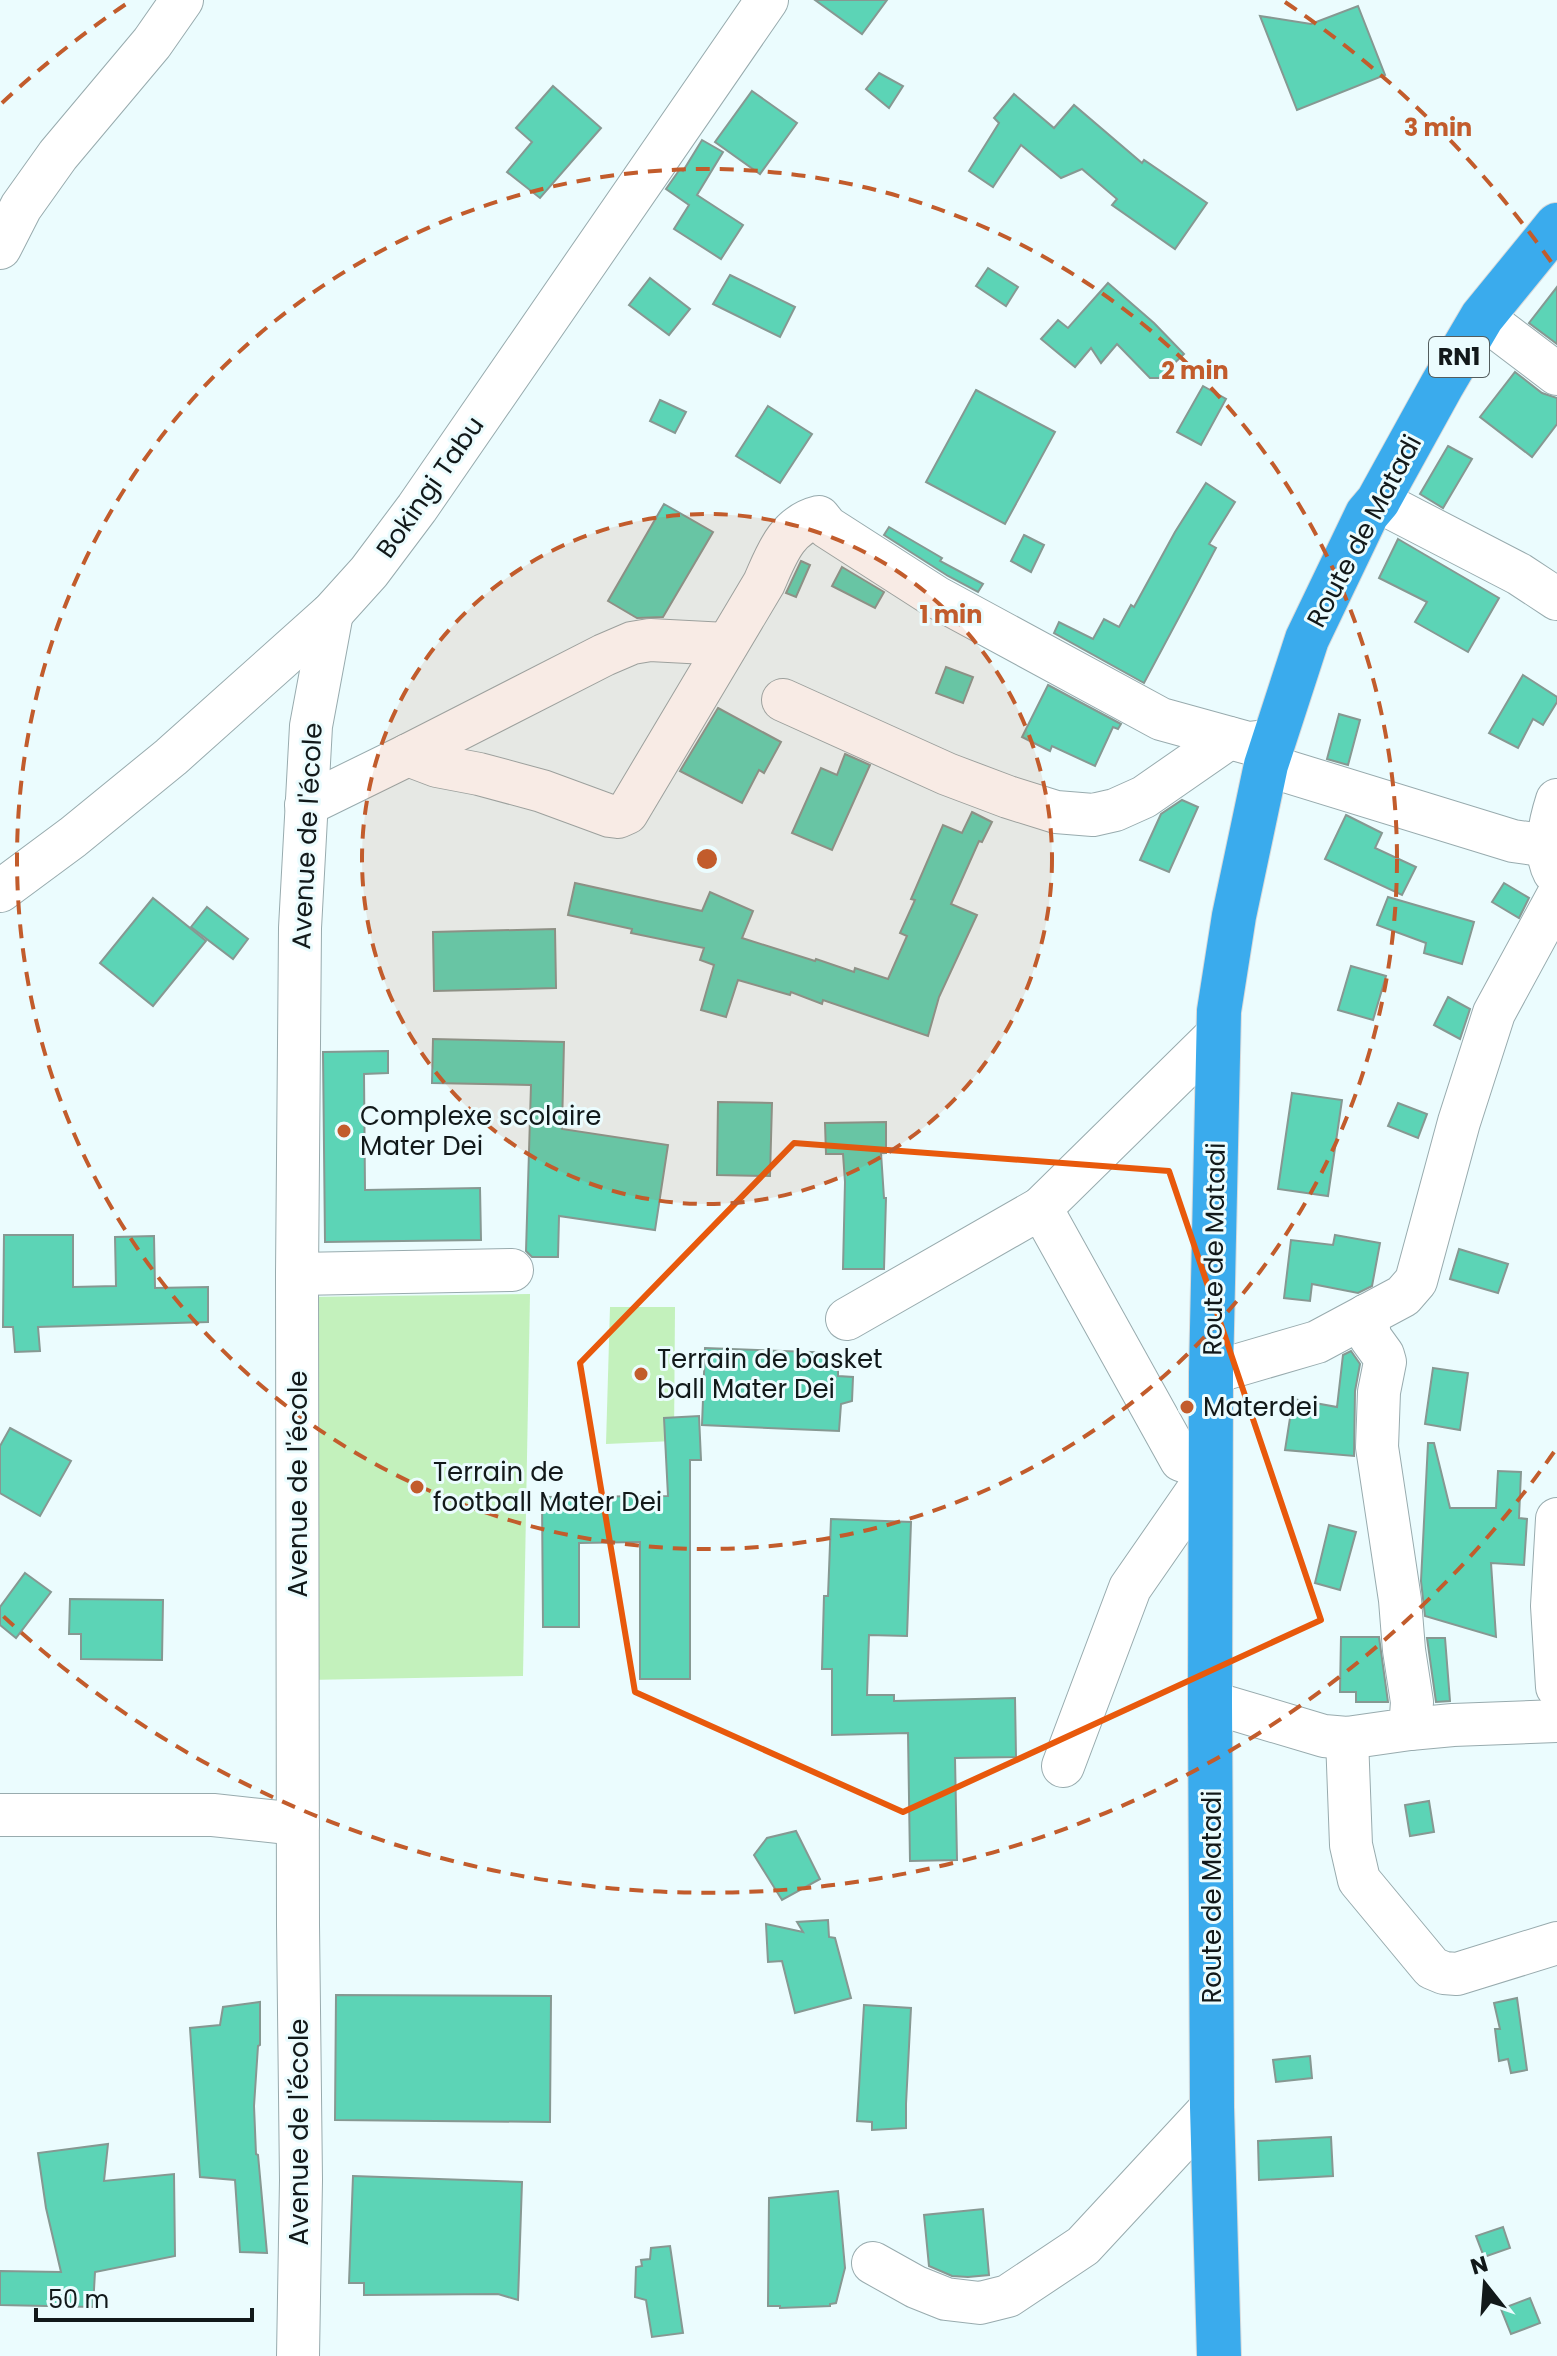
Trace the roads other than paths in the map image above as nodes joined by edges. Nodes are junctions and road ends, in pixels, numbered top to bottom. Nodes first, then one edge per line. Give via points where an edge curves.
1 (182, 0) edge
2 (767, 0) edge
3 (1557, 225) edge
4 (0, 248) edge
5 (1482, 317) junction
6 (1557, 374) edge
7 (1378, 501) junction
8 (1557, 599) edge
9 (332, 613) junction
10 (726, 644) junction
11 (783, 700) dead end
12 (1229, 738) junction
13 (1270, 753) junction
14 (408, 755) junction
15 (1557, 800) edge
16 (306, 805) junction
17 (1553, 861) edge
18 (0, 891) edge
19 (1557, 897) edge
20 (1218, 1034) junction
21 (1041, 1208) junction
22 (512, 1270) dead end
23 (297, 1274) junction
24 (1367, 1315) junction
25 (847, 1319) dead end
26 (1211, 1373) junction
27 (1211, 1471) junction
28 (1557, 1519) edge
29 (1556, 1673) edge
30 (1557, 1687) edge
31 (1210, 1702) junction
32 (1557, 1721) edge
33 (1410, 1729) junction
34 (1347, 1738) junction
35 (1063, 1766) dead end
36 (0, 1815) edge
37 (298, 1824) junction
38 (1557, 1943) edge
39 (1212, 2107) junction
40 (873, 2263) dead end
41 (298, 2356) edge
42 (1219, 2356) edge

1 - 4 street via 58,155
2 - 9 street, Bokingi Tabu via 417,508
3 - 5 highway, Route de Matadi / RN1
5 - 6 street
5 - 7 highway, Route de Matadi / RN1
7 - 8 street
7 - 13 highway, Route de Matadi / RN1 via 1307,639
9 - 16 street, Avenue de l'école via 311,726
9 - 18 street, Bokingi Tabu via 171,757
10 - 12 street via 791,532 819,517 936,597 1161,719
10 - 14 street via 632,643
10 - 14 street via 627,813 618,817
11 - 12 street via 947,774 1056,812 1093,815 1115,810 1144,797
12 - 13 street
13 - 17 street via 1513,841
13 - 20 highway, Route de Matadi / RN1 via 1234,916
14 - 16 street
15 - 17 street via 1551,819
16 - 23 street, Avenue de l'école
19 - 24 street via 1494,1013 1416,1281 1403,1296
20 - 21 street
20 - 26 highway, Route de Matadi / RN1
21 - 25 street
21 - 27 street via 1181,1460
22 - 23 street
23 - 37 street, Avenue de l'école
24 - 26 street via 1317,1342
24 - 33 street via 1370,1337 1385,1362 1377,1447 1412,1702
26 - 27 highway, Route de Matadi / RN1
27 - 31 highway, Route de Matadi / RN1
27 - 35 street via 1130,1588
28 - 29 street via 1552,1606
29 - 30 street
31 - 34 street
31 - 39 highway, Route de Matadi / RN1
32 - 33 street
33 - 34 street
34 - 38 street via 1351,1845 1359,1880 1432,1968 1457,1974
36 - 37 street via 213,1815
37 - 41 street, Avenue de l'école
39 - 40 street via 1083,2246 1008,2296 980,2303 946,2299
39 - 42 highway, Route de Matadi / RN1

